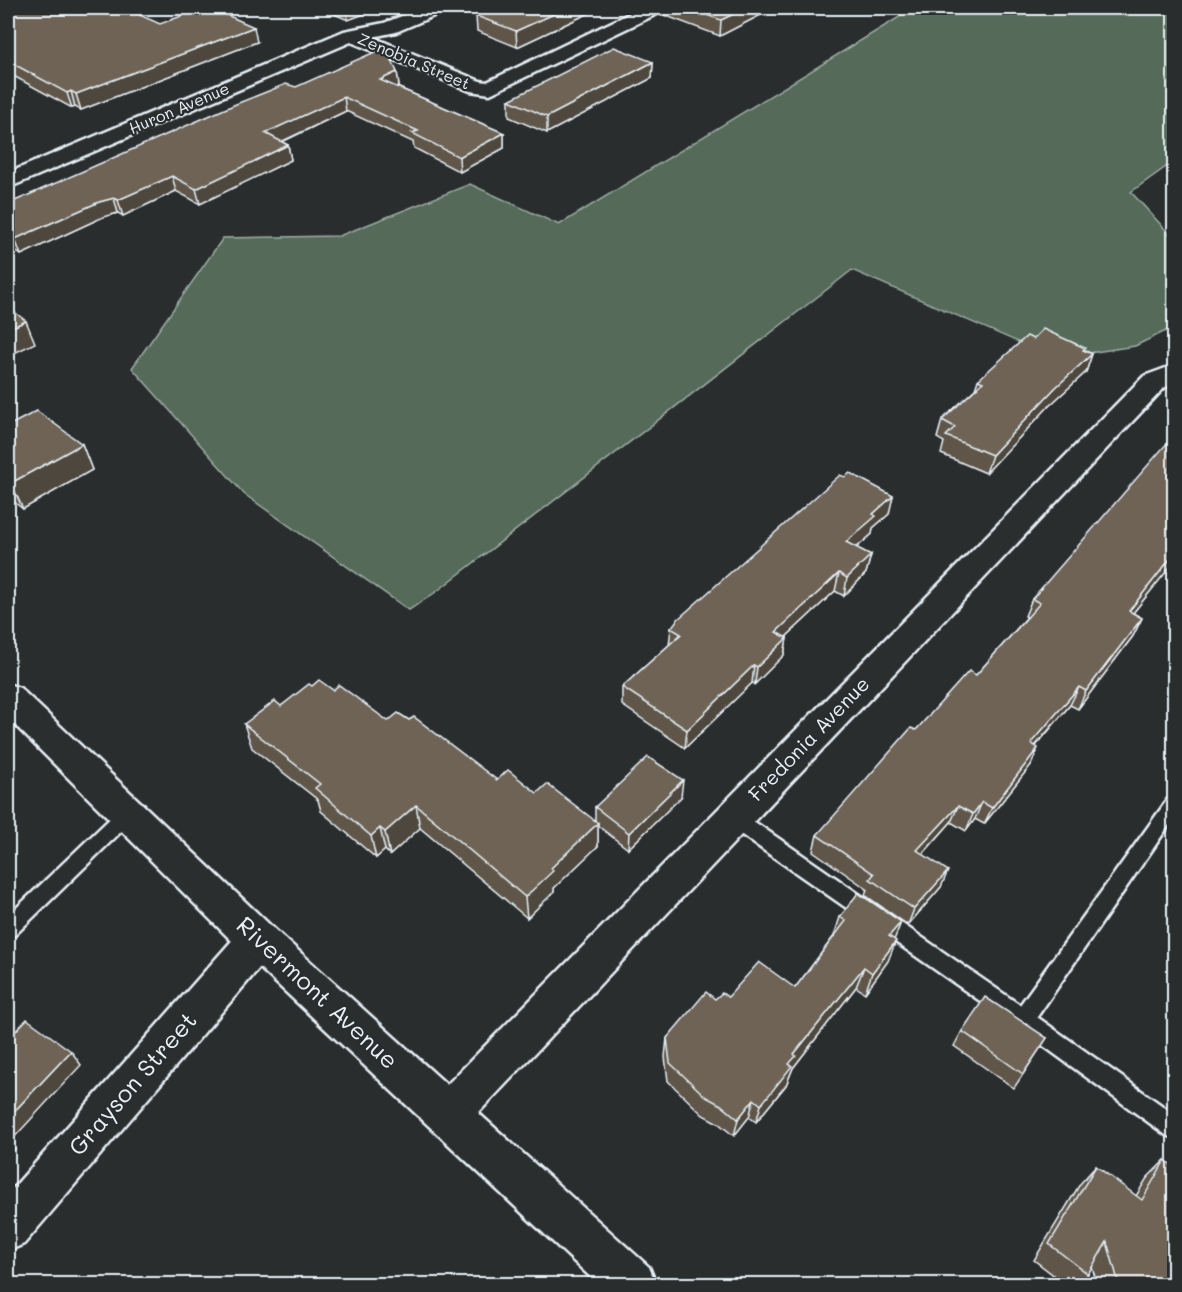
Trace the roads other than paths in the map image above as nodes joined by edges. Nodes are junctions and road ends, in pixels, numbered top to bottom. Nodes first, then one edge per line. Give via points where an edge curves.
1 (403, 8) edge
2 (437, 8) edge
3 (656, 8) edge
4 (351, 34) junction
5 (8, 181) edge
6 (1168, 382) edge
7 (8, 697) edge
8 (1174, 804) edge
9 (128, 814) junction
10 (733, 818) junction
11 (8, 929) edge
12 (258, 940) junction
13 (1023, 1019) junction
14 (449, 1113) junction
15 (1174, 1127) edge
16 (8, 1228) edge
17 (632, 1284) edge

1 - 4 street, Huron Avenue
2 - 4 street, Huron Avenue via 389,28
3 - 4 street, Zenobia Street via 490,88 477,87
4 - 5 street, Huron Avenue
6 - 10 street, Fredonia Avenue
7 - 9 street, Rivermont Avenue
8 - 13 lane
9 - 11 lane
9 - 12 street, Rivermont Avenue
10 - 13 lane
10 - 14 street, Fredonia Avenue
12 - 14 street, Rivermont Avenue
12 - 16 street, Grayson Street
13 - 15 lane
14 - 17 street, Rivermont Avenue

